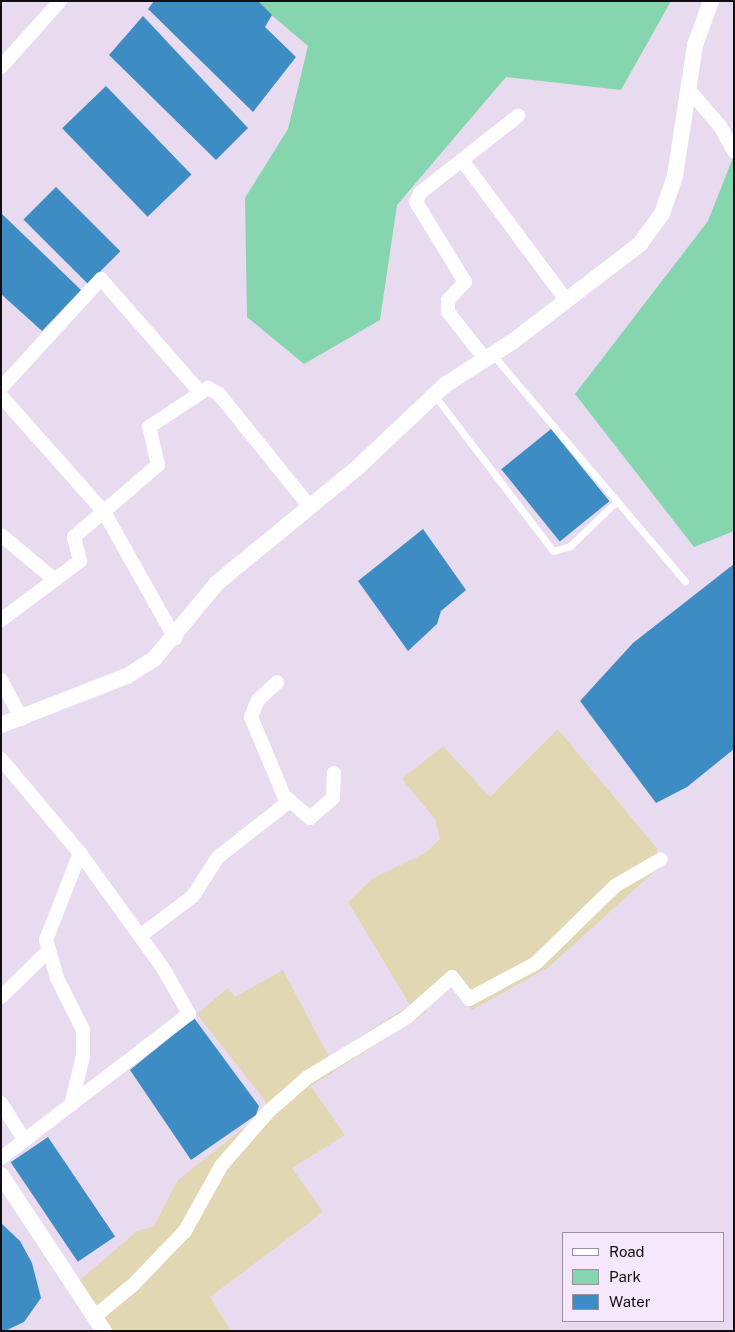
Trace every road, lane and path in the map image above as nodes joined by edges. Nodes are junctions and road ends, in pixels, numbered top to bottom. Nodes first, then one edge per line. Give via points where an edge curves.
1 (60, 1) edge
2 (711, 1) edge
3 (1, 67) edge
4 (689, 90) junction
5 (518, 116) dead end
6 (734, 151) edge
7 (462, 160) junction
8 (566, 300) junction
9 (489, 358) junction
10 (1, 388) edge
11 (200, 392) junction
12 (1, 396) edge
13 (434, 396) junction
14 (617, 501) junction
15 (310, 507) junction
16 (104, 512) junction
17 (1, 535) edge
18 (55, 580) junction
19 (685, 581) dead end
20 (1, 620) edge
21 (175, 638) junction
22 (1, 680) edge
23 (277, 682) dead end
24 (22, 719) junction
25 (1, 725) edge
26 (1, 759) edge
27 (334, 773) dead end
28 (288, 798) junction
29 (80, 853) junction
30 (661, 860) dead end
31 (140, 936) junction
32 (47, 952) junction
33 (1, 997) edge
34 (1, 1103) edge
35 (71, 1105) junction
36 (23, 1138) junction
37 (1, 1158) edge
38 (1, 1174) edge
39 (94, 1317) junction
40 (104, 1331) edge

1 - 3 street
2 - 4 street via 700,23
4 - 6 street via 720,126
4 - 8 street via 675,176 662,214 640,244
5 - 7 street
7 - 8 street
7 - 9 street via 420,193 416,202 465,282 448,300 448,312
8 - 9 street
9 - 13 street
9 - 14 lane
10 - 11 street via 101,279
11 - 15 street via 208,388 219,394
11 - 16 street via 155,419 149,427 158,465
12 - 16 street
13 - 14 lane via 553,551 570,546
13 - 15 street
14 - 19 lane
15 - 21 street via 217,583
16 - 18 street via 74,538 82,557
16 - 21 street
17 - 18 street
18 - 20 street
21 - 24 street via 127,676
22 - 24 street
23 - 28 street via 258,700 252,717
24 - 25 street
26 - 29 street
27 - 28 street via 333,798 310,818
28 - 31 street via 218,857 193,896
29 - 31 street
29 - 32 street via 47,927
30 - 39 street via 615,886 536,963 470,999 452,977 406,1017 308,1077 269,1111 221,1166 185,1231 133,1286
31 - 35 street via 186,1007 187,1018
32 - 33 street
32 - 35 street via 83,1030 84,1047
34 - 36 street
35 - 36 street
36 - 37 street
38 - 39 street
39 - 40 street

